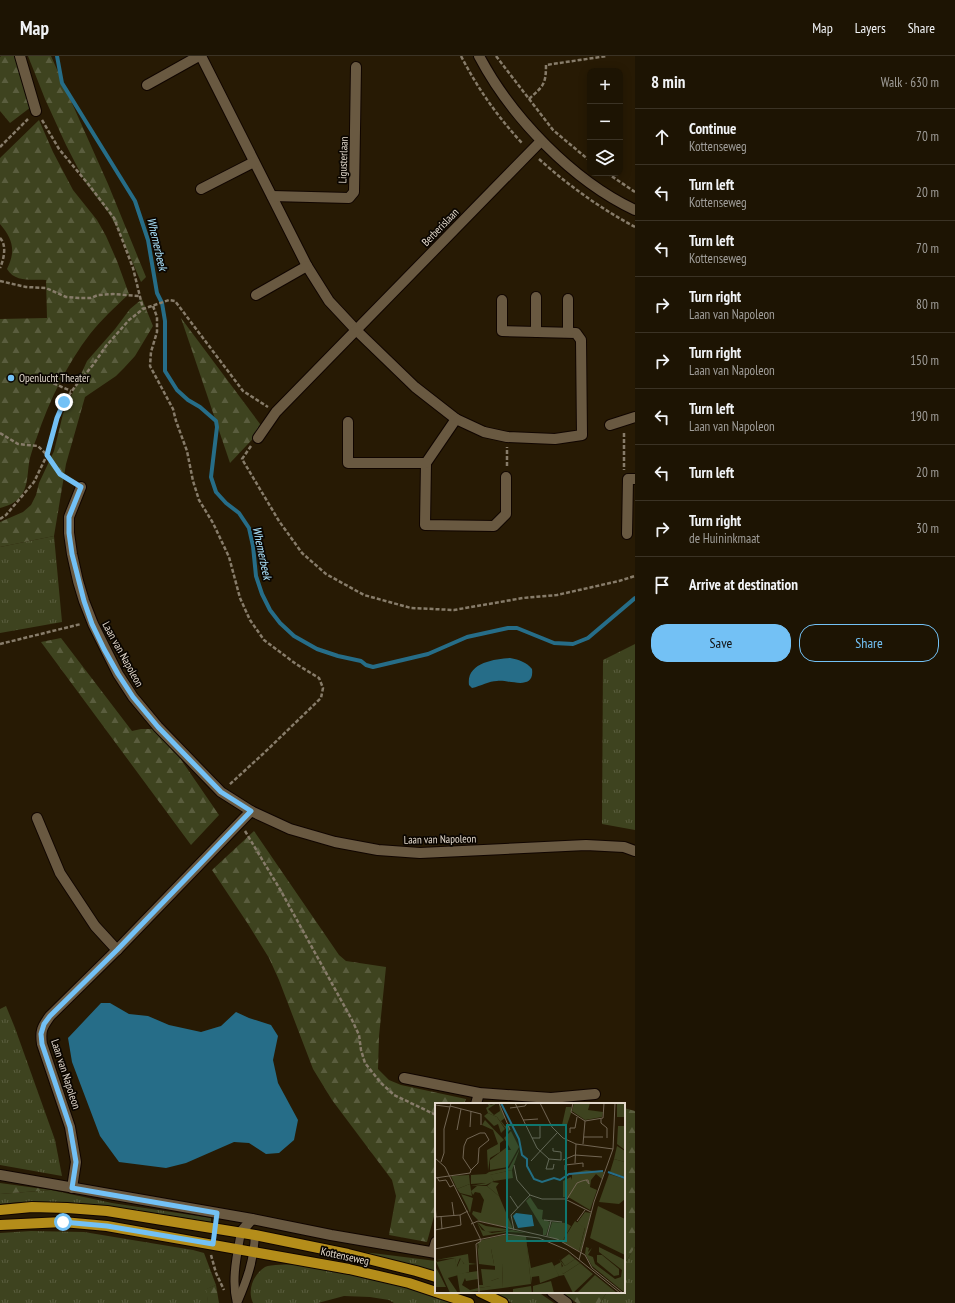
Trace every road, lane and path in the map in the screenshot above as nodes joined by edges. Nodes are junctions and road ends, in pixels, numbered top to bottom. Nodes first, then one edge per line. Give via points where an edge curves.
1 (20, 56) edge
2 (200, 56) edge
3 (479, 56) edge
4 (496, 56) edge
5 (607, 56) edge
6 (356, 67) dead end
7 (147, 85) dead end
8 (529, 99) junction
9 (36, 110) junction
10 (541, 141) junction
11 (0, 147) edge
12 (587, 158) edge
13 (254, 162) junction
14 (611, 176) edge
15 (201, 189) dead end
16 (635, 192) edge
17 (272, 196) junction
18 (635, 210) edge
19 (0, 238) edge
20 (307, 266) junction
21 (0, 268) edge
22 (0, 281) edge
23 (256, 295) dead end
24 (139, 296) junction
25 (536, 297) dead end
26 (568, 299) dead end
27 (502, 300) dead end
28 (153, 306) junction
29 (143, 309) junction
30 (357, 331) junction
31 (536, 332) junction
32 (568, 332) junction
33 (37, 376) dead end
34 (71, 391) junction
35 (276, 412) junction
36 (635, 417) edge
37 (456, 419) junction
38 (624, 421) junction
39 (348, 422) dead end
40 (610, 425) dead end
41 (0, 433) edge
42 (507, 436) junction
43 (258, 438) joint
44 (47, 455) junction
45 (426, 464) junction
46 (506, 477) joint
47 (632, 479) edge
48 (81, 487) joint
49 (0, 520) edge
50 (627, 534) dead end
51 (635, 576) edge
52 (92, 621) junction
53 (0, 644) edge
54 (221, 792) junction
55 (251, 811) junction
56 (37, 818) dead end
57 (240, 823) junction
58 (635, 850) edge
59 (117, 950) junction
60 (404, 1078) dead end
61 (479, 1093) junction
62 (595, 1094) dead end
63 (476, 1103) edge
64 (435, 1114) edge
65 (0, 1176) edge
66 (72, 1188) junction
67 (0, 1210) edge
68 (252, 1219) junction
69 (0, 1225) edge
70 (241, 1232) junction
71 (255, 1235) junction
72 (213, 1244) junction
73 (238, 1248) junction
74 (255, 1252) junction
75 (434, 1253) edge
76 (435, 1277) edge
77 (226, 1292) dead end
78 (435, 1292) edge
79 (439, 1293) edge
80 (482, 1293) edge
81 (553, 1293) edge
82 (237, 1303) edge
83 (469, 1303) edge
84 (503, 1303) edge
85 (567, 1303) edge

1 - 9 street
2 - 7 street
2 - 13 street
3 - 10 street via 514,111
4 - 8 path
5 - 8 path via 546,65 543,86
6 - 17 street, Ligusterlaan via 354,192 349,198
8 - 12 path via 553,130
9 - 11 path
9 - 24 path via 59,149 114,218 133,268
10 - 18 street via 605,194
10 - 30 street, Berberislaan
13 - 15 street
13 - 17 street
14 - 16 path
17 - 20 street
19 - 21 path via 3,241 4,259
20 - 23 street
20 - 30 street via 329,301
22 - 24 path via 26,287 46,288 66,297 91,298 113,294
24 - 29 path
25 - 31 street
26 - 32 street
27 - 31 street via 502,331
28 - 29 path
28 - 35 path via 169,300 175,301 243,391
28 - 54 path via 157,317 157,332 150,366 173,409 199,500 229,557 240,598 250,620 264,640 319,678 323,688 321,698
29 - 34 path via 128,320
30 - 35 street, Berberislaan
30 - 37 street via 415,387
31 - 32 street
32 - 42 street via 576,333 581,340 582,435 555,439
33 - 34 path
34 - 44 path via 57,418
35 - 43 street, Berberislaan
36 - 38 street
37 - 42 street via 484,432
37 - 45 street
38 - 40 street
38 - 47 path via 624,470
39 - 45 street via 348,463
41 - 44 path via 18,444 38,446
42 - 46 path
43 - 51 path via 242,459 279,521 302,553 326,574 364,595 411,608 454,610 515,599 557,595
44 - 48 path via 60,474
44 - 49 path via 34,482
45 - 46 street via 425,525 494,526 506,514
47 - 50 street
48 - 52 street, Laan van Napoleon via 69,517 69,533 78,581
52 - 53 path
52 - 54 street, Laan van Napoleon via 115,668 133,697 158,727
54 - 55 street, Laan van Napoleon
55 - 57 street, Laan van Napoleon
55 - 58 street, Laan van Napoleon via 290,829 378,850 420,853 586,845
56 - 59 street via 60,873 94,926
57 - 59 street, Laan van Napoleon
57 - 64 path via 281,891 352,1020 359,1035 365,1062 381,1083 394,1094
59 - 66 street, Laan van Napoleon via 50,1016 41,1034 44,1054 70,1127 76,1162
60 - 61 street
61 - 62 street via 551,1098
61 - 63 street
65 - 66 street, Kottenseweg
66 - 68 street, Kottenseweg
67 - 70 main road, Kottenseweg via 32,1207 108,1211
68 - 70 street
68 - 71 street
68 - 75 street, Kottenseweg
69 - 72 main road, Kottenseweg via 63,1222 107,1226
70 - 71 main road, Kottenseweg
70 - 73 lane
71 - 74 lane
71 - 76 main road, Kottenseweg via 348,1254
72 - 73 main road, Kottenseweg
72 - 77 path via 213,1264
73 - 74 main road, Kottenseweg
73 - 82 lane via 234,1293
74 - 78 main road, Kottenseweg via 350,1269
74 - 82 lane
79 - 83 main road, Kottenseweg
80 - 84 main road
81 - 85 street

